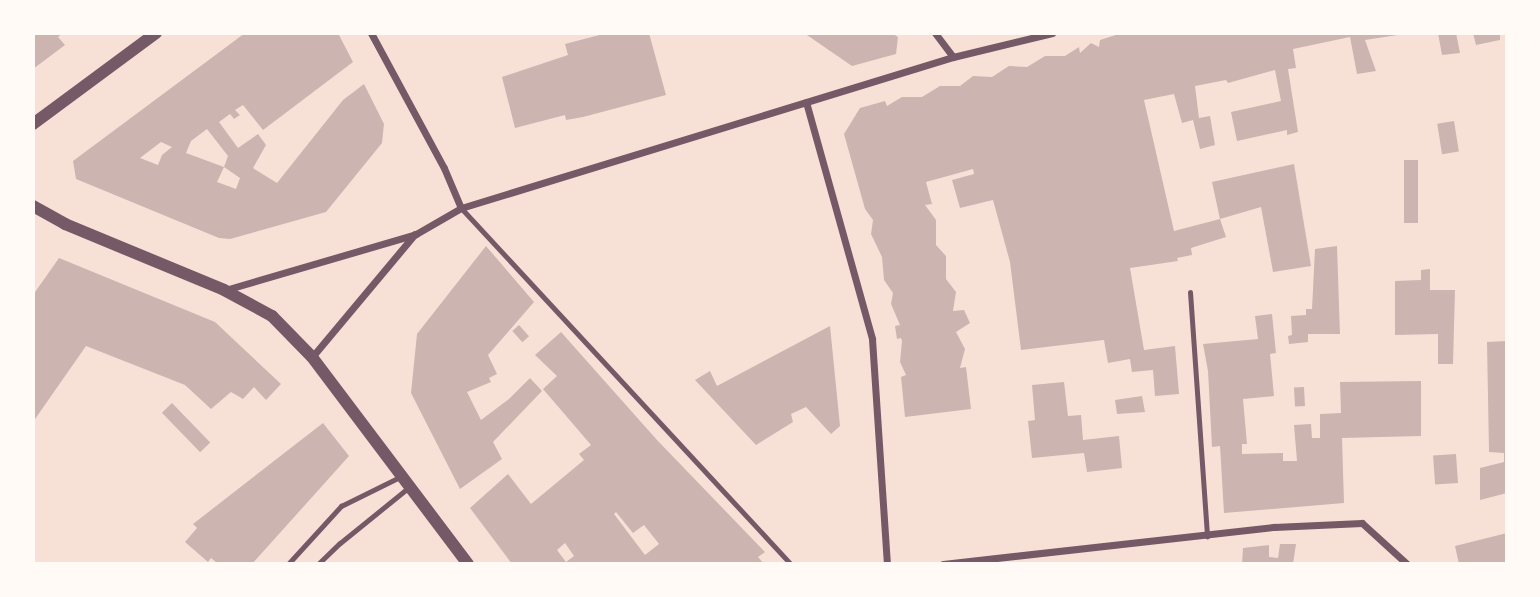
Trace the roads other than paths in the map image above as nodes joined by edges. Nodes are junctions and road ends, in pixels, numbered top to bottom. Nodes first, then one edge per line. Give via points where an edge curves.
1 (156, 33) edge
2 (371, 33) edge
3 (935, 33) edge
4 (1052, 33) edge
5 (953, 57) junction
6 (806, 102) junction
7 (33, 124) edge
8 (33, 206) edge
9 (461, 208) junction
10 (415, 234) junction
11 (224, 290) junction
12 (1190, 292) dead end
13 (312, 357) junction
14 (400, 477) junction
15 (408, 488) junction
16 (1206, 536) junction
17 (288, 564) edge
18 (318, 564) edge
19 (468, 564) edge
20 (791, 564) edge
21 (887, 564) edge
22 (943, 564) edge
23 (1407, 564) edge

1 - 7 street
2 - 9 street
3 - 5 street
4 - 5 street
5 - 6 street
6 - 9 street
6 - 21 street via 872,339
8 - 11 street via 65,224
9 - 10 street
9 - 20 lane
10 - 11 street
10 - 13 street
11 - 13 street via 272,316
12 - 16 lane
13 - 14 street
14 - 15 street
14 - 17 lane via 341,506
15 - 18 lane
15 - 19 street
16 - 22 street
16 - 23 street via 1362,523

